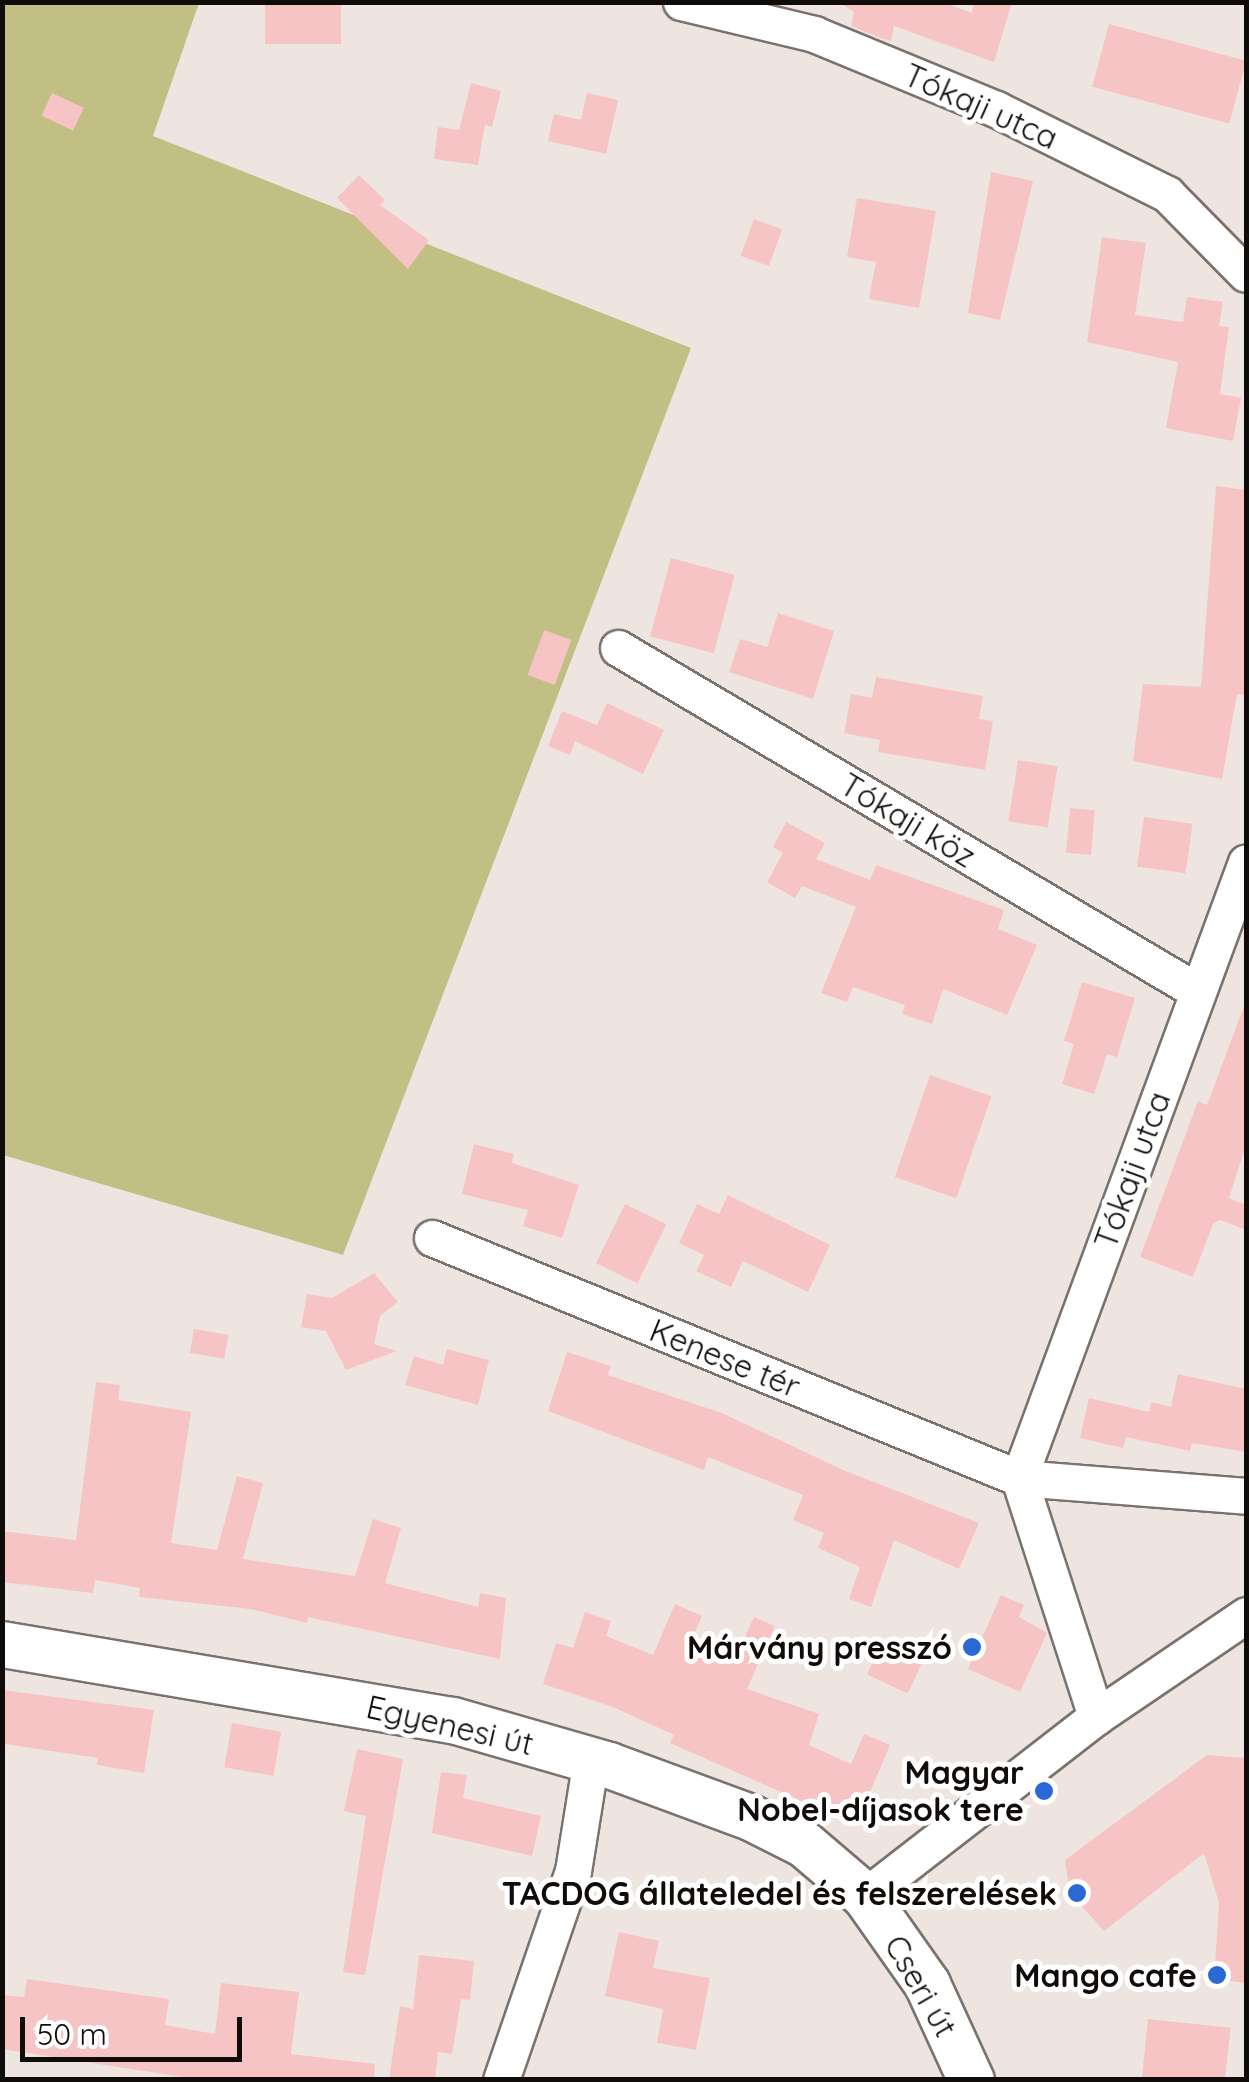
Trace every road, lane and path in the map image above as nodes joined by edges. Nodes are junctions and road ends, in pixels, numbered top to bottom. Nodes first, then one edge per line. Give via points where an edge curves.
1 (681, 2) edge
2 (1246, 274) edge
3 (618, 648) dead end
4 (1246, 862) edge
5 (1197, 991) junction
6 (432, 1238) dead end
7 (1019, 1478) junction
8 (1246, 1496) edge
9 (1246, 1615) edge
10 (2, 1644) edge
11 (1096, 1717) junction
12 (591, 1759) junction
13 (865, 1896) junction
14 (501, 2080) edge
15 (971, 2080) edge

1 - 2 street, Tókaji utca via 814,34 996,108 1167,194
3 - 5 street, Tókaji köz
4 - 5 street, Tókaji utca
5 - 7 street, Tókaji utca
6 - 7 street, Kenese tér
7 - 8 street, Kenese tér
7 - 11 street
9 - 11 street
10 - 12 street, Egyenesi út via 453,1720
11 - 13 street
12 - 13 street, Egyenesi út via 804,1844
12 - 14 street via 572,1871
13 - 15 street, Cseri út via 927,1984

